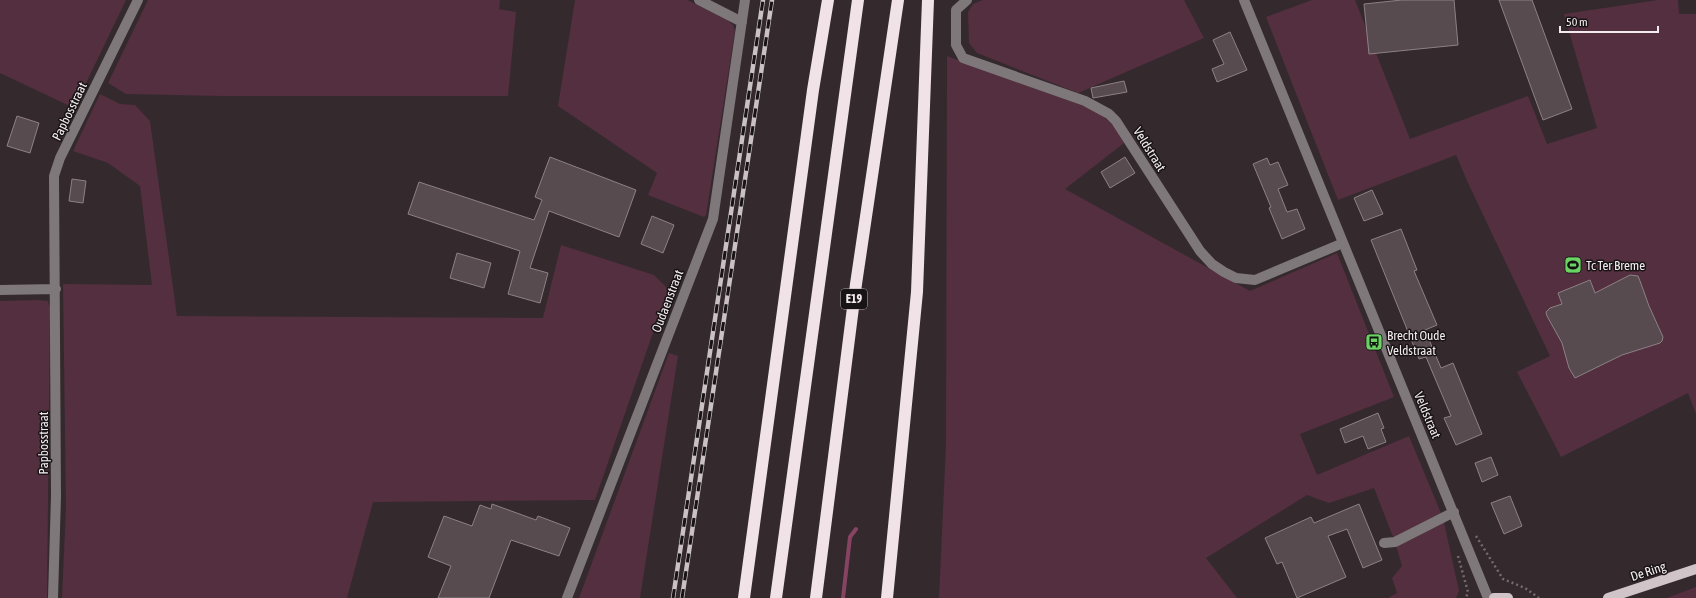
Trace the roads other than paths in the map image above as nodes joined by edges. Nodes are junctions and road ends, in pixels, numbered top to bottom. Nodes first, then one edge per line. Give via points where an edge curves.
1 (138, 0) edge
2 (699, 0) edge
3 (745, 0) edge
4 (828, 0) edge
5 (858, 0) edge
6 (898, 0) edge
7 (928, 0) edge
8 (966, 0) edge
9 (1244, 0) edge
10 (742, 22) junction
11 (1343, 243) junction
12 (56, 289) junction
13 (0, 290) edge
14 (1454, 512) junction
15 (1384, 543) dead end
16 (1696, 570) edge
17 (53, 598) edge
18 (567, 598) edge
19 (744, 598) edge
20 (776, 598) edge
21 (816, 598) edge
22 (887, 598) edge
23 (1488, 598) edge
24 (1494, 598) edge
25 (1508, 598) edge
26 (1608, 598) edge

1 - 12 street, Papbosstraat via 60,158 54,176
2 - 10 street
3 - 10 street, Oudaenstraat
4 - 19 highway via 813,90
5 - 20 highway
6 - 21 highway, E19 via 856,284
7 - 22 highway via 917,292
8 - 11 street, Veldstraat via 956,10 956,45 963,58 1085,102 1109,114 1120,126 1200,251 1224,272 1236,278 1255,280
9 - 11 street, Veldstraat
10 - 18 street, Oudaenstraat via 712,219
11 - 14 street, Veldstraat
12 - 13 street
12 - 17 street, Papbosstraat via 56,496
14 - 15 street via 1395,542
14 - 23 street, Veldstraat
16 - 26 main road, De Ring
24 - 25 main road

